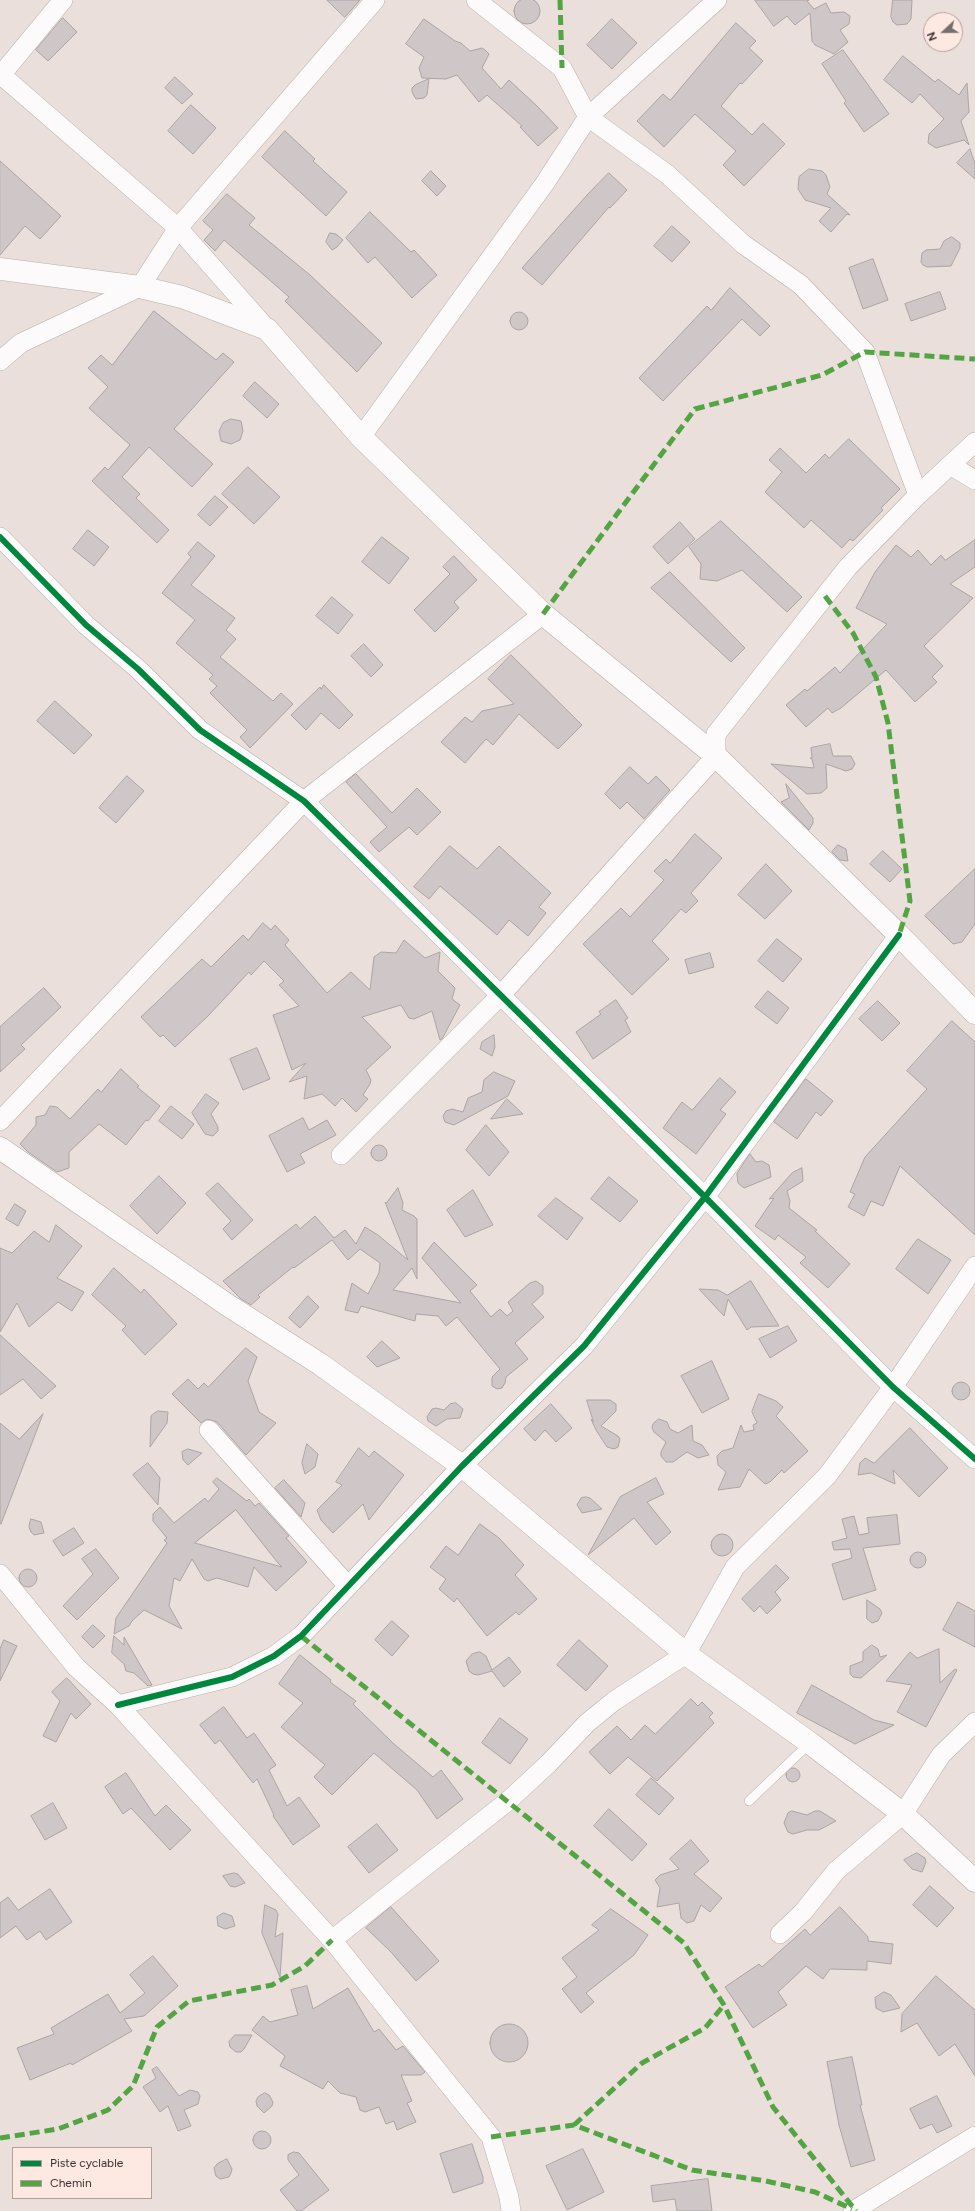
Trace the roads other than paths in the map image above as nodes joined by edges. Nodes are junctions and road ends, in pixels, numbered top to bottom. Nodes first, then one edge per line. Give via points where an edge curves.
1 (63, 0) edge
2 (375, 0) edge
3 (476, 0) edge
4 (717, 0) edge
5 (1, 74) edge
6 (588, 117) junction
7 (178, 228) junction
8 (0, 269) edge
9 (140, 286) junction
10 (267, 329) junction
11 (0, 361) edge
12 (361, 437) junction
13 (975, 442) edge
14 (950, 465) junction
15 (975, 480) edge
16 (918, 495) junction
17 (0, 537) edge
18 (543, 614) junction
19 (716, 756) junction
20 (304, 801) junction
21 (899, 935) junction
22 (500, 996) junction
23 (975, 1013) edge
24 (0, 1121) edge
25 (0, 1148) edge
26 (341, 1155) dead end
27 (705, 1197) junction
28 (975, 1266) edge
29 (894, 1387) junction
30 (209, 1430) dead end
31 (975, 1459) edge
32 (462, 1466) junction
33 (0, 1574) edge
34 (348, 1586) junction
35 (686, 1654) junction
36 (118, 1705) junction
37 (975, 1722) edge
38 (810, 1743) junction
39 (749, 1801) dead end
40 (903, 1814) junction
41 (975, 1881) edge
42 (780, 1934) dead end
43 (332, 1940) junction
44 (975, 2136) edge
45 (511, 2211) edge
46 (853, 2211) edge

1 - 5 street
2 - 7 street
3 - 6 street via 562,68
4 - 6 street
5 - 7 street
6 - 12 street via 545,183
6 - 16 street via 667,174 743,244 801,285 865,352
7 - 9 street
7 - 10 street
8 - 9 main road
9 - 10 main road via 182,297
9 - 11 street via 21,344
10 - 12 main road
12 - 18 main road
13 - 14 street
14 - 15 street
14 - 16 street
16 - 19 street via 848,567 725,722 716,734
17 - 20 street via 86,624 138,669 200,730
18 - 19 main road
18 - 20 street
19 - 21 main road
19 - 22 street
20 - 22 street
20 - 24 street
21 - 23 main road
21 - 27 street
22 - 26 street
22 - 27 street
25 - 32 main road via 220,1300 320,1364
27 - 29 street
27 - 32 street via 584,1346
28 - 29 street
29 - 31 street
29 - 35 street via 827,1476 735,1567
30 - 34 street
32 - 34 street
32 - 35 main road
33 - 36 street via 76,1667
34 - 36 street via 301,1636 274,1656 232,1677
35 - 38 main road
35 - 43 street via 614,1701 587,1722 508,1802
36 - 43 street
37 - 40 street via 941,1755
38 - 39 lane
38 - 40 main road
40 - 41 main road
40 - 42 street via 836,1871 803,1912
43 - 45 street via 491,2137
44 - 46 street

